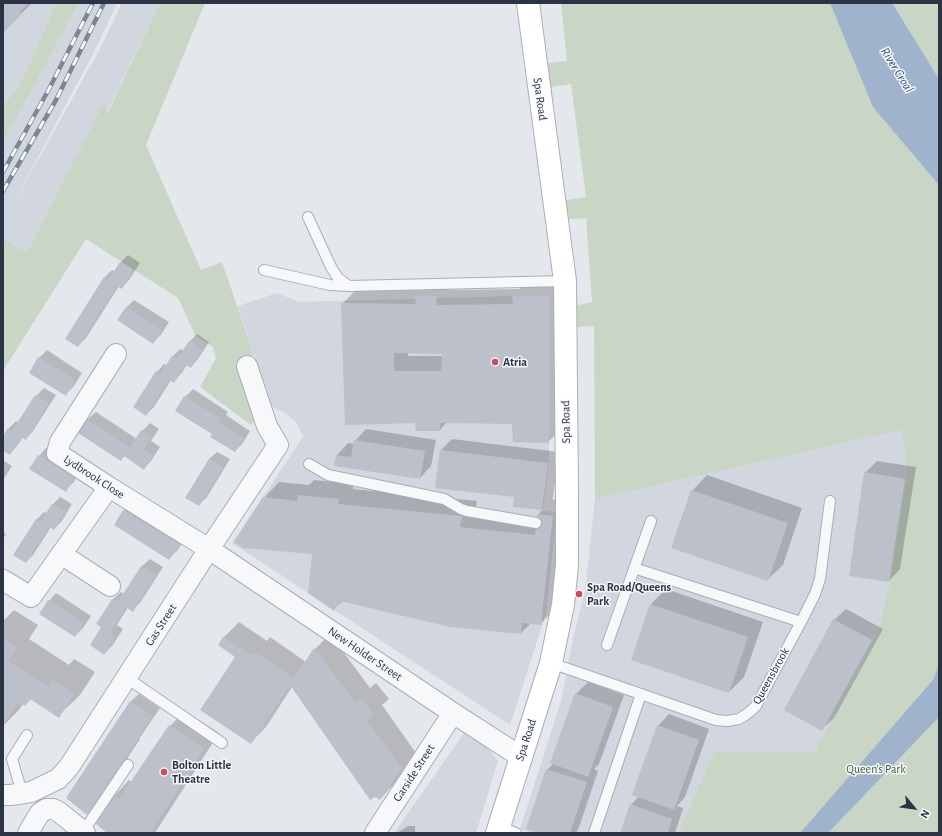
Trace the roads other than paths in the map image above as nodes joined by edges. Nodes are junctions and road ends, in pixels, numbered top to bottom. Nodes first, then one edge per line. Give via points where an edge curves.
1 (528, 3) edge
2 (308, 217) dead end
3 (264, 270) dead end
4 (565, 281) junction
5 (350, 286) junction
6 (116, 354) dead end
7 (247, 366) dead end
8 (309, 464) dead end
9 (109, 487) junction
10 (830, 501) dead end
11 (651, 521) dead end
12 (536, 523) dead end
13 (209, 549) junction
14 (61, 554) junction
15 (634, 568) junction
16 (3, 580) edge
17 (110, 586) dead end
18 (801, 622) junction
19 (607, 645) dead end
20 (551, 664) junction
21 (127, 678) junction
22 (641, 694) junction
23 (453, 713) junction
24 (27, 735) dead end
25 (222, 743) dead end
26 (521, 757) junction
27 (128, 765) dead end
28 (19, 793) edge
29 (504, 831) edge
30 (84, 832) edge
31 (28, 833) edge
32 (375, 833) edge
33 (594, 833) edge

1 - 4 main road, Spa Road
2 - 5 lane via 331,267 338,278
3 - 5 lane via 330,285
4 - 5 lane
4 - 20 main road, Spa Road via 567,495 563,526 567,565 563,605
6 - 9 street, Lydbrook Close via 60,442 57,453
7 - 13 street, Gas Street via 267,426 278,445
8 - 12 lane via 328,475 444,499 467,511
9 - 13 street, Lydbrook Close
9 - 14 street
10 - 18 lane, Queensbrook via 820,579
11 - 15 lane
13 - 21 street, Gas Street
13 - 23 street, New Holder Street
14 - 16 street via 31,597
14 - 17 street
15 - 18 lane
15 - 19 lane
18 - 22 lane, Queensbrook via 756,706 738,719 716,720
20 - 22 lane, Queensbrook
20 - 26 main road, Spa Road
21 - 25 lane
21 - 28 street, Gas Street via 69,767 58,779
22 - 33 lane
23 - 26 street, New Holder Street
23 - 32 street, Garside Street
24 - 28 lane via 12,759
26 - 29 main road, Spa Road
27 - 30 lane
30 - 31 street via 59,812 46,809 40,813

